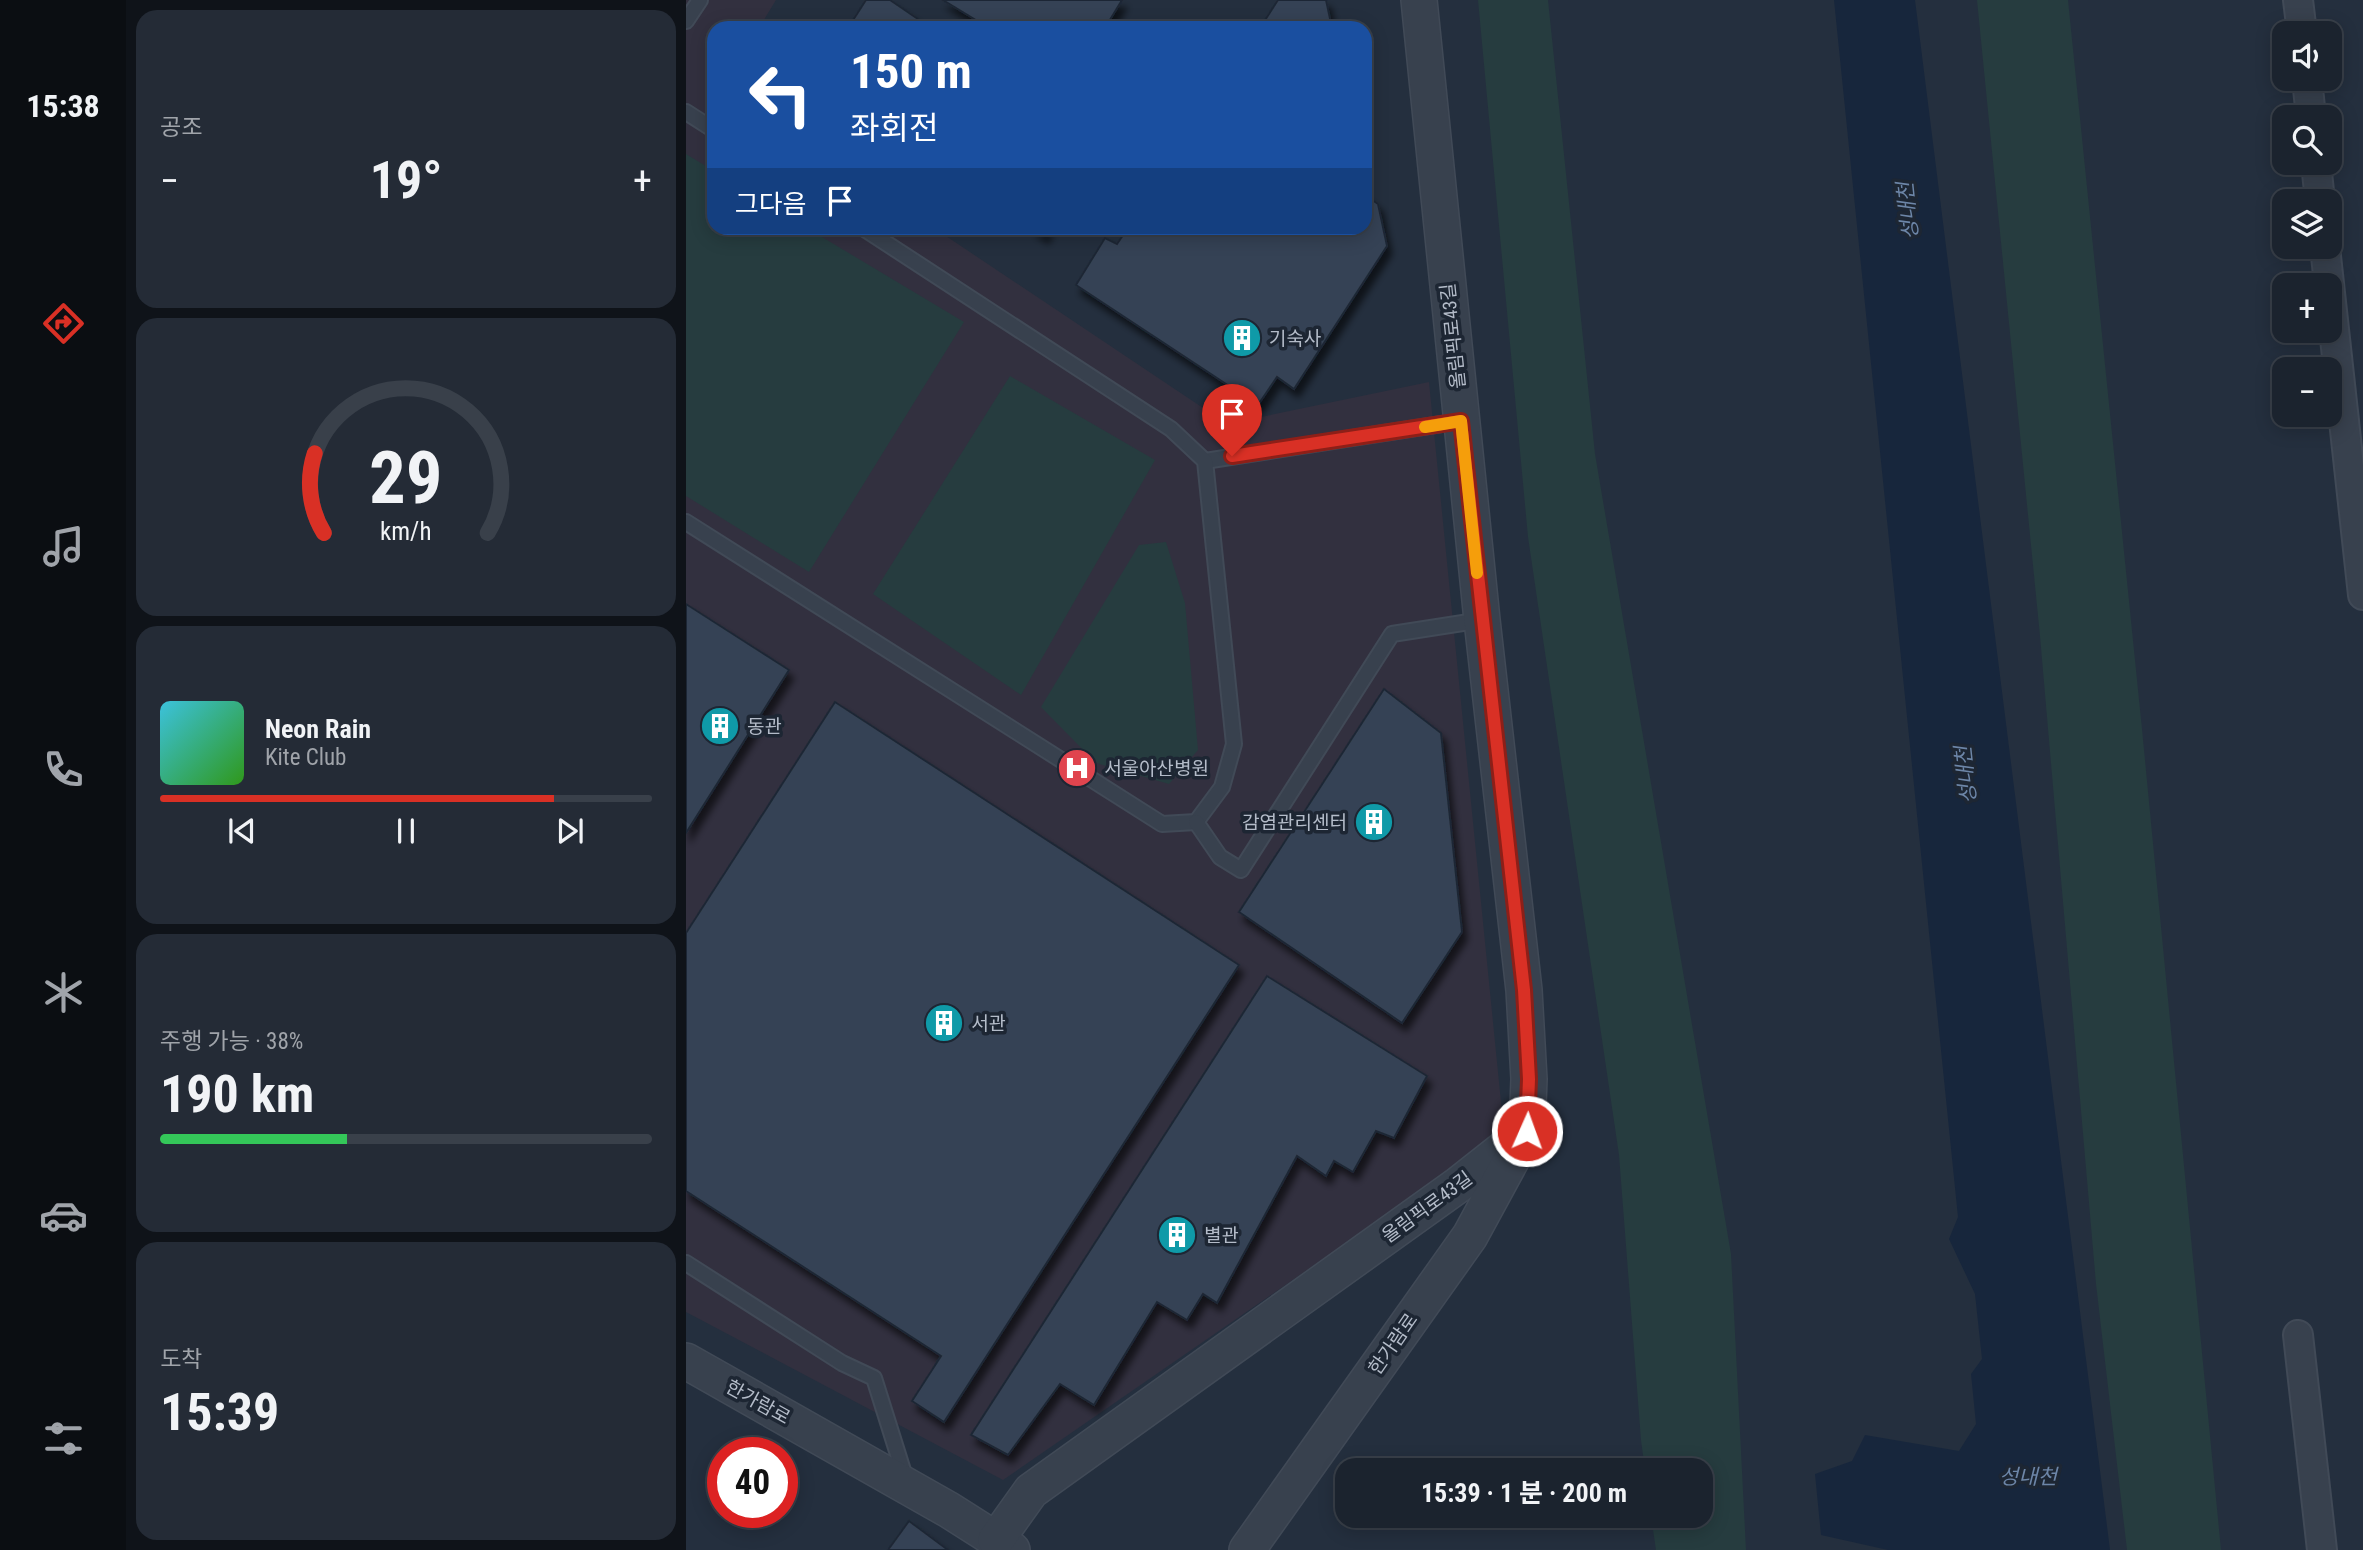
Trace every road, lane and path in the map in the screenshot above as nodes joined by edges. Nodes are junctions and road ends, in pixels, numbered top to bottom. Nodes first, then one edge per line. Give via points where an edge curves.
1 (700, 0) edge
2 (1419, 0) edge
3 (2298, 0) edge
4 (686, 21) edge
5 (2301, 21) edge
6 (686, 112) edge
7 (707, 126) edge
8 (874, 235) edge
9 (2326, 259) edge
10 (1461, 421) junction
11 (1205, 461) junction
12 (686, 522) edge
13 (2363, 595) edge
14 (1482, 620) junction
15 (1196, 822) junction
16 (1527, 1131) junction
17 (686, 1263) edge
18 (2298, 1335) dead end
19 (686, 1361) edge
20 (908, 1486) junction
21 (1004, 1545) edge
22 (1247, 1550) edge
23 (2322, 1550) edge

1 - 4 lane
2 - 10 street, 올림픽로43길
3 - 5 street
6 - 7 lane
8 - 11 lane via 1171,429
9 - 13 street
10 - 11 lane
10 - 14 street, 올림픽로43길
11 - 15 lane via 1234,744 1222,786
12 - 15 lane via 1163,824
14 - 15 lane via 1392,634 1241,870 1220,857
14 - 16 street, 올림픽로43길 via 1524,990
16 - 21 street, 올림픽로43길 via 1031,1491
16 - 22 street, 한가람로 via 1470,1236
17 - 20 lane via 842,1363 874,1378
18 - 23 street
19 - 20 street, 한가람로
20 - 21 street, 한가람로

